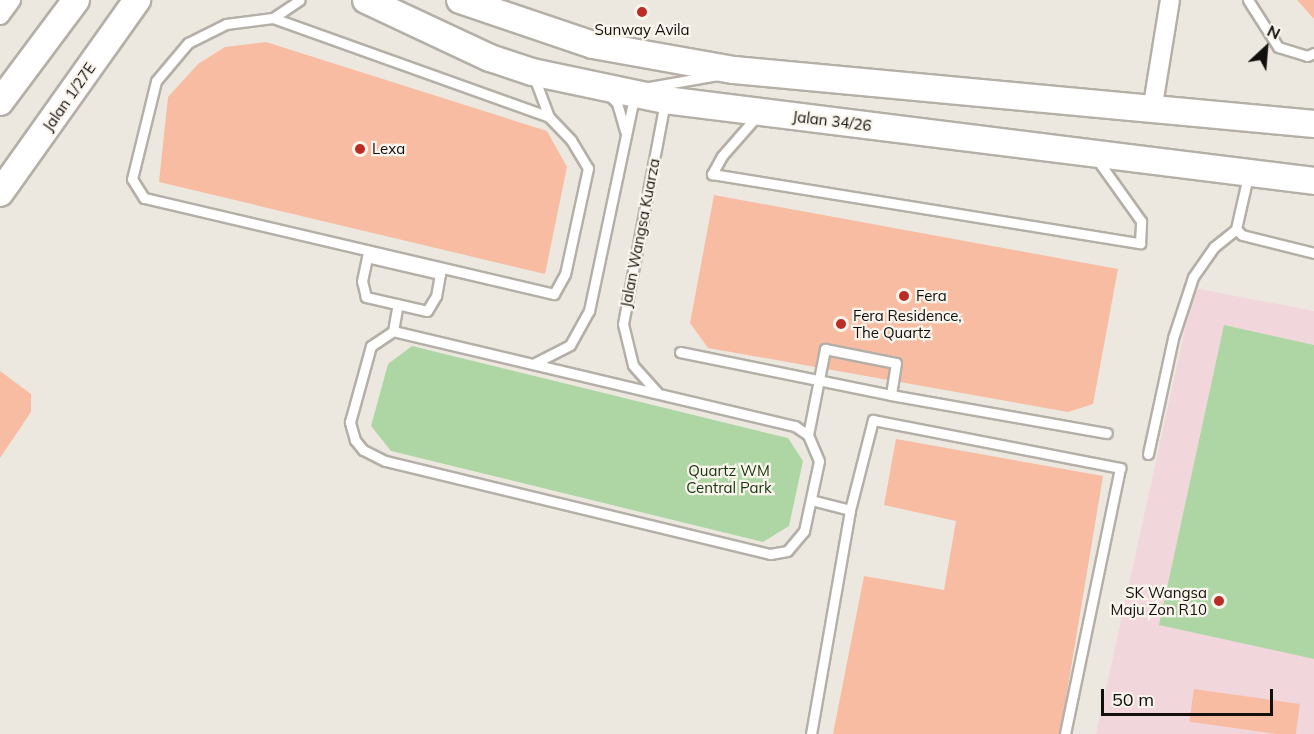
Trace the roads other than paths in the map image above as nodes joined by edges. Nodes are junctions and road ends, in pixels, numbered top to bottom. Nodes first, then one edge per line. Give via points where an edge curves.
1 (11, 0) edge
2 (76, 0) edge
3 (137, 0) edge
4 (300, 0) edge
5 (366, 0) edge
6 (460, 0) edge
7 (1170, 0) edge
8 (1248, 0) edge
9 (0, 15) edge
10 (273, 18) junction
11 (1314, 53) edge
12 (734, 70) junction
13 (532, 72) junction
14 (594, 84) junction
15 (3, 90) edge
16 (635, 92) junction
17 (665, 100) junction
18 (1152, 111) junction
19 (760, 112) junction
20 (549, 117) junction
21 (1314, 124) edge
22 (626, 136) junction
23 (1093, 154) junction
24 (1249, 173) junction
25 (1314, 182) edge
26 (0, 193) edge
27 (1236, 229) junction
28 (1314, 253) edge
29 (398, 304) junction
30 (393, 331) junction
31 (680, 352) dead end
32 (535, 363) junction
33 (819, 381) junction
34 (658, 393) junction
35 (891, 395) junction
36 (1107, 433) dead end
37 (808, 435) junction
38 (1148, 454) dead end
39 (811, 500) junction
40 (850, 510) junction
41 (811, 734) edge
42 (1065, 734) edge

1 - 9 street
2 - 15 main road
3 - 26 main road, Jalan 1/27E
4 - 10 lane
5 - 13 main road, Jalan 34/26 via 480,53
6 - 12 main road via 593,45
7 - 18 street
8 - 11 lane via 1278,47 1307,56
10 - 20 lane
10 - 20 lane via 226,24 188,44 156,81 132,178 144,198 554,294 565,274 588,168 572,140
12 - 16 lane
12 - 18 main road
13 - 14 main road, Jalan 34/26
13 - 20 lane
14 - 16 main road, Jalan 34/26
14 - 22 lane via 617,103
16 - 17 main road, Jalan 34/26
16 - 22 lane
17 - 19 main road, Jalan 34/26
17 - 34 lane, Jalan Wangsa Kuarza via 623,324 633,365
18 - 21 main road
19 - 23 main road, Jalan 34/26
19 - 23 lane via 726,150 712,174 1140,243 1141,221
22 - 32 lane via 589,311 570,345
23 - 24 main road, Jalan 34/26
24 - 25 main road, Jalan 34/26
24 - 27 lane
27 - 28 lane via 1242,235
27 - 38 lane via 1214,247 1193,277 1173,338
29 - 29 lane via 366,297 362,281 367,256 440,274 436,296 427,311
29 - 30 lane
30 - 32 lane
30 - 39 lane via 371,346 350,422 355,440 363,450 385,461 770,554 787,551 797,544
31 - 33 lane
32 - 34 lane
33 - 35 lane
33 - 35 lane via 825,349 836,351 896,363
33 - 37 lane
34 - 37 lane via 795,426
35 - 36 lane
37 - 39 lane via 819,461
39 - 40 lane
40 - 41 lane
40 - 42 lane via 873,420 1120,468

